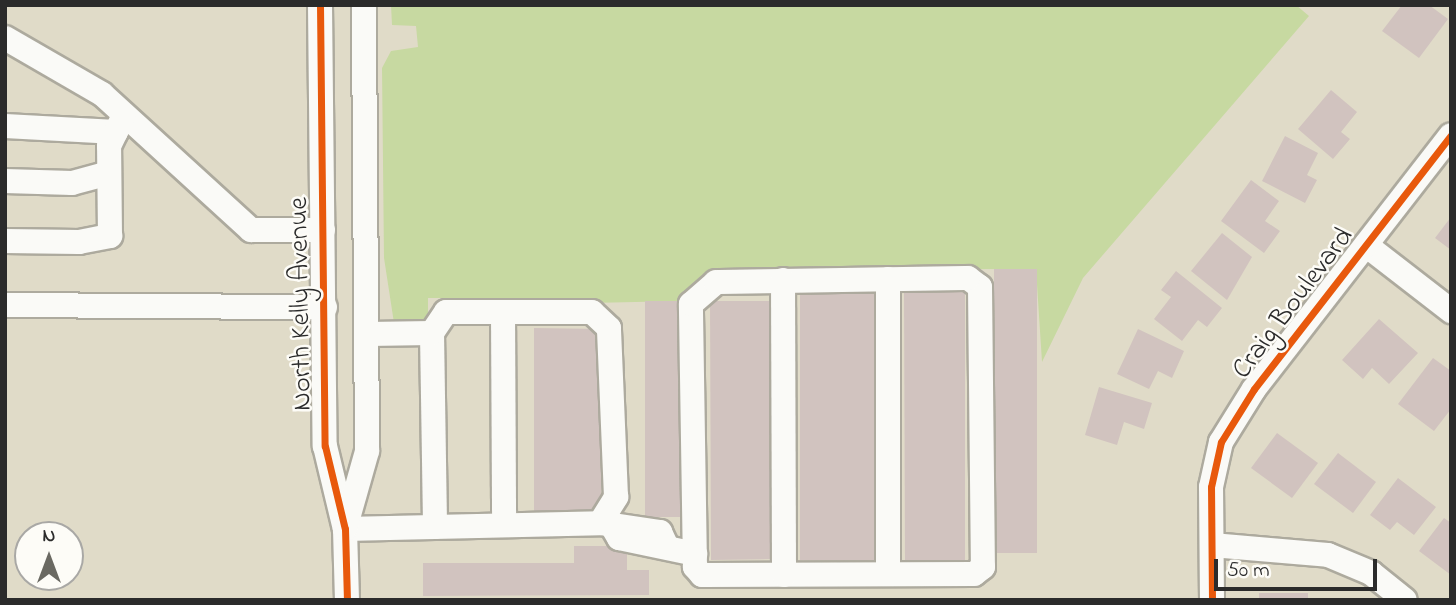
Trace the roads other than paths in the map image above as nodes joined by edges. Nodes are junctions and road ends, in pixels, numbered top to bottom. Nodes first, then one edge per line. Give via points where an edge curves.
1 (320, 5) edge
2 (365, 5) edge
3 (5, 38) edge
4 (120, 123) junction
5 (5, 126) edge
6 (1451, 135) edge
7 (109, 173) junction
8 (5, 181) edge
9 (323, 230) junction
10 (5, 241) edge
11 (1366, 245) junction
12 (888, 279) junction
13 (783, 281) junction
14 (5, 305) edge
15 (325, 307) junction
16 (1451, 311) edge
17 (503, 312) junction
18 (432, 333) junction
19 (368, 334) junction
20 (606, 524) junction
21 (503, 525) junction
22 (435, 527) junction
23 (345, 529) junction
24 (1212, 545) junction
25 (695, 554) junction
26 (888, 574) junction
27 (784, 575) junction
28 (347, 600) edge
29 (1212, 600) edge
30 (1405, 600) edge

1 - 9 street, North Kelly Avenue
2 - 19 street, North Kelly Avenue
3 - 4 street via 102,94
4 - 5 street
4 - 7 street
4 - 9 street via 251,230
6 - 11 street, Craig Boulevard
7 - 8 street via 72,183
7 - 10 street via 110,236 79,242
9 - 15 street, North Kelly Avenue
11 - 16 street
11 - 24 street, Craig Boulevard via 1254,389 1221,442 1211,487
12 - 13 street
12 - 26 street
12 - 26 street via 968,278 980,287 983,567 974,574
13 - 25 street via 716,282 691,304
13 - 27 street
14 - 15 street
15 - 23 street, North Kelly Avenue via 325,446
17 - 18 street via 446,312
17 - 20 street via 592,312 609,328 616,497
17 - 21 street
18 - 19 street
18 - 22 street
19 - 23 street, North Kelly Avenue via 367,452
20 - 21 street
20 - 25 street via 625,522 660,532 666,545
21 - 22 street
22 - 23 street
23 - 28 street, North Kelly Avenue
24 - 29 street, Craig Boulevard
24 - 30 street via 1328,555 1371,573
25 - 27 street via 702,575
26 - 27 street

